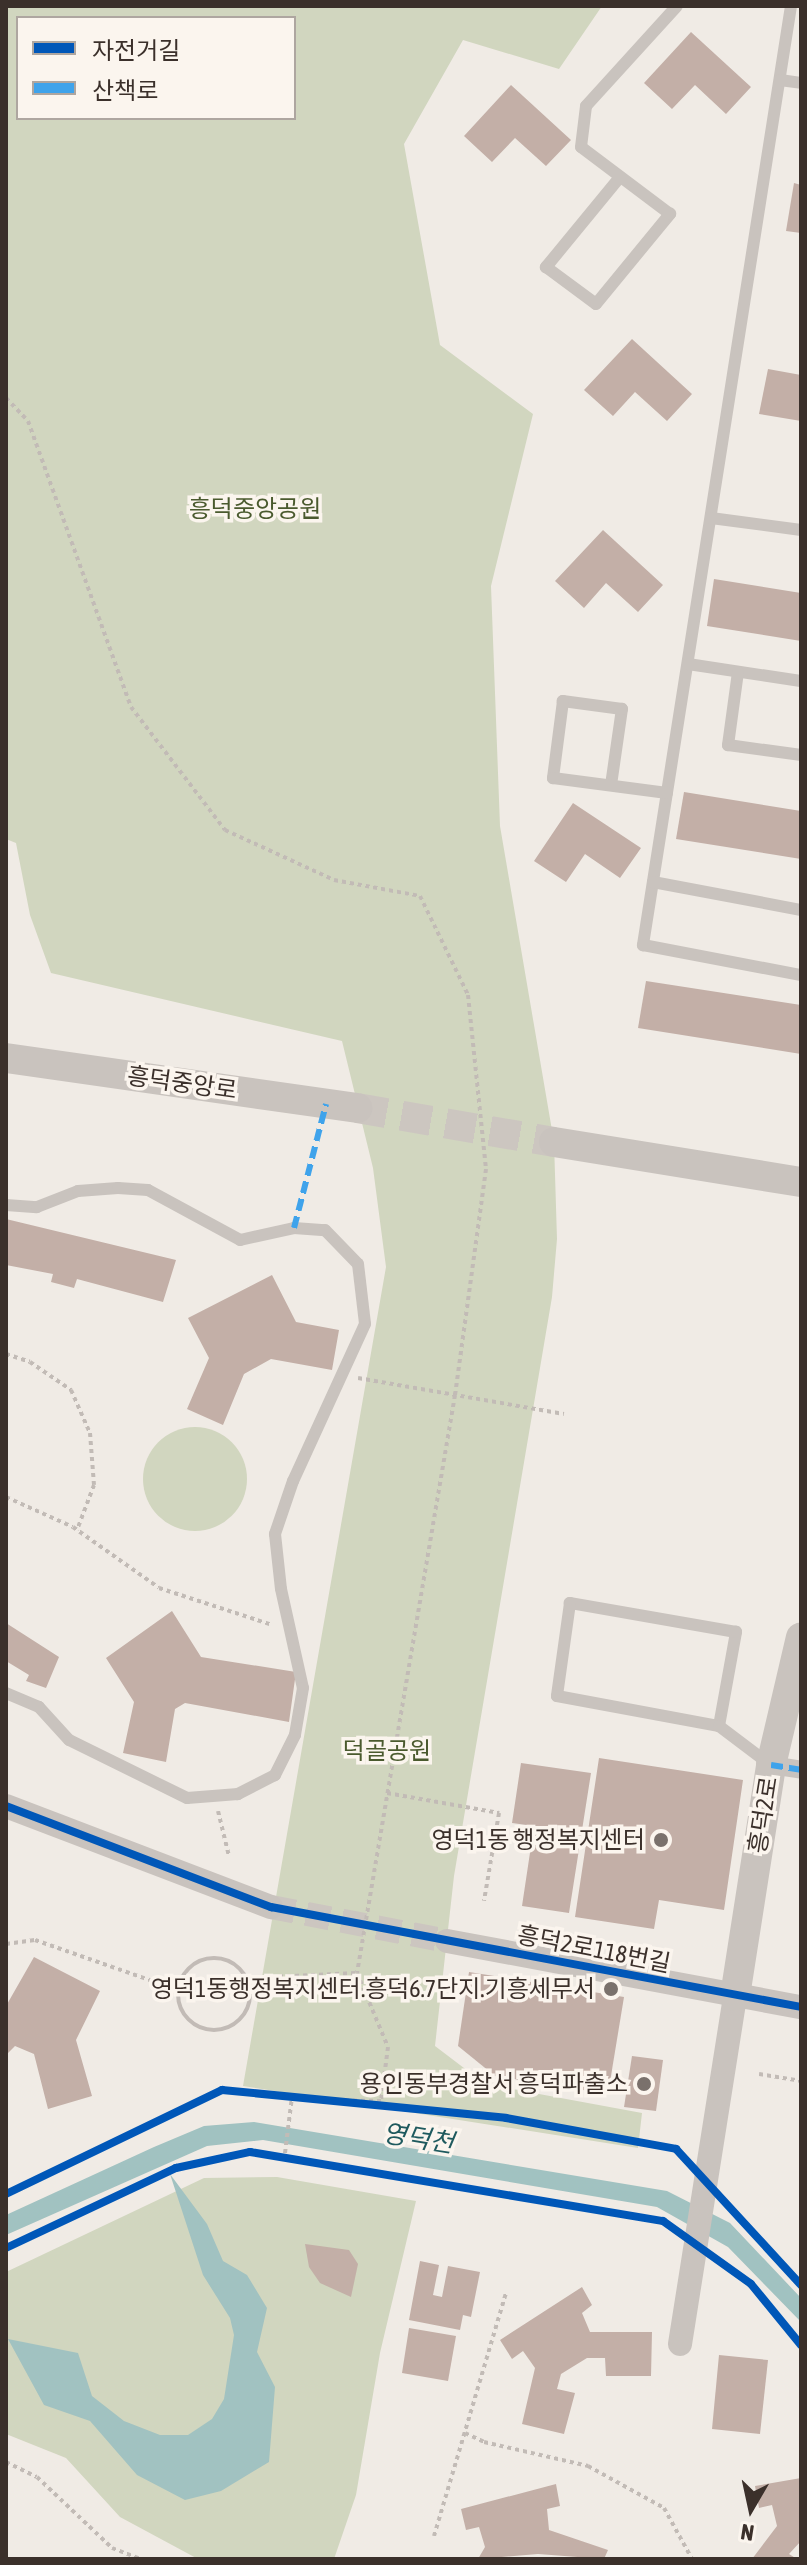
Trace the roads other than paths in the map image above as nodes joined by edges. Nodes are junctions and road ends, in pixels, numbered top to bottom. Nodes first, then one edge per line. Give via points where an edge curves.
1 (677, 6) edge
2 (791, 6) edge
3 (780, 80) junction
4 (801, 83) edge
5 (620, 177) junction
6 (711, 518) junction
7 (801, 530) edge
8 (688, 664) junction
9 (738, 672) junction
10 (801, 681) edge
11 (801, 755) edge
12 (611, 785) junction
13 (667, 793) junction
14 (653, 882) junction
15 (801, 910) edge
16 (801, 975) edge
17 (6, 1058) edge
18 (357, 1108) tunnel mouth
19 (554, 1142) tunnel mouth
20 (801, 1182) edge
21 (6, 1205) edge
22 (801, 1637) edge
23 (6, 1693) edge
24 (719, 1726) junction
25 (771, 1765) junction
26 (801, 1770) edge
27 (6, 1806) edge
28 (271, 1907) tunnel mouth
29 (447, 1941) tunnel mouth
30 (735, 1996) junction
31 (801, 2007) edge
32 (680, 2344) dead end

1 - 5 lane via 586,106 581,147
2 - 3 lane
3 - 4 lane
3 - 6 lane
5 - 5 lane via 670,214 596,304 546,267
6 - 7 lane
6 - 8 lane
8 - 9 lane
8 - 13 lane
9 - 10 lane
9 - 11 lane via 728,745
12 - 12 lane via 553,778 563,701 622,709
12 - 13 lane
13 - 14 lane
14 - 15 lane
14 - 16 lane via 643,945
17 - 18 street, 흥덕중앙로
19 - 20 street
21 - 23 lane via 37,1207 78,1191 148,1190 240,1240 294,1228 325,1230 358,1264 365,1324 293,1481 275,1534 303,1688 295,1735 275,1775 238,1794 187,1798 69,1740 39,1707
22 - 25 street, 흥덕2로
24 - 24 lane via 557,1696 570,1603 736,1632
24 - 25 lane
25 - 26 street
25 - 30 street, 흥덕2로
27 - 28 street
29 - 30 street, 흥덕2로118번길
30 - 31 street, 흥덕2로118번길
30 - 32 street

